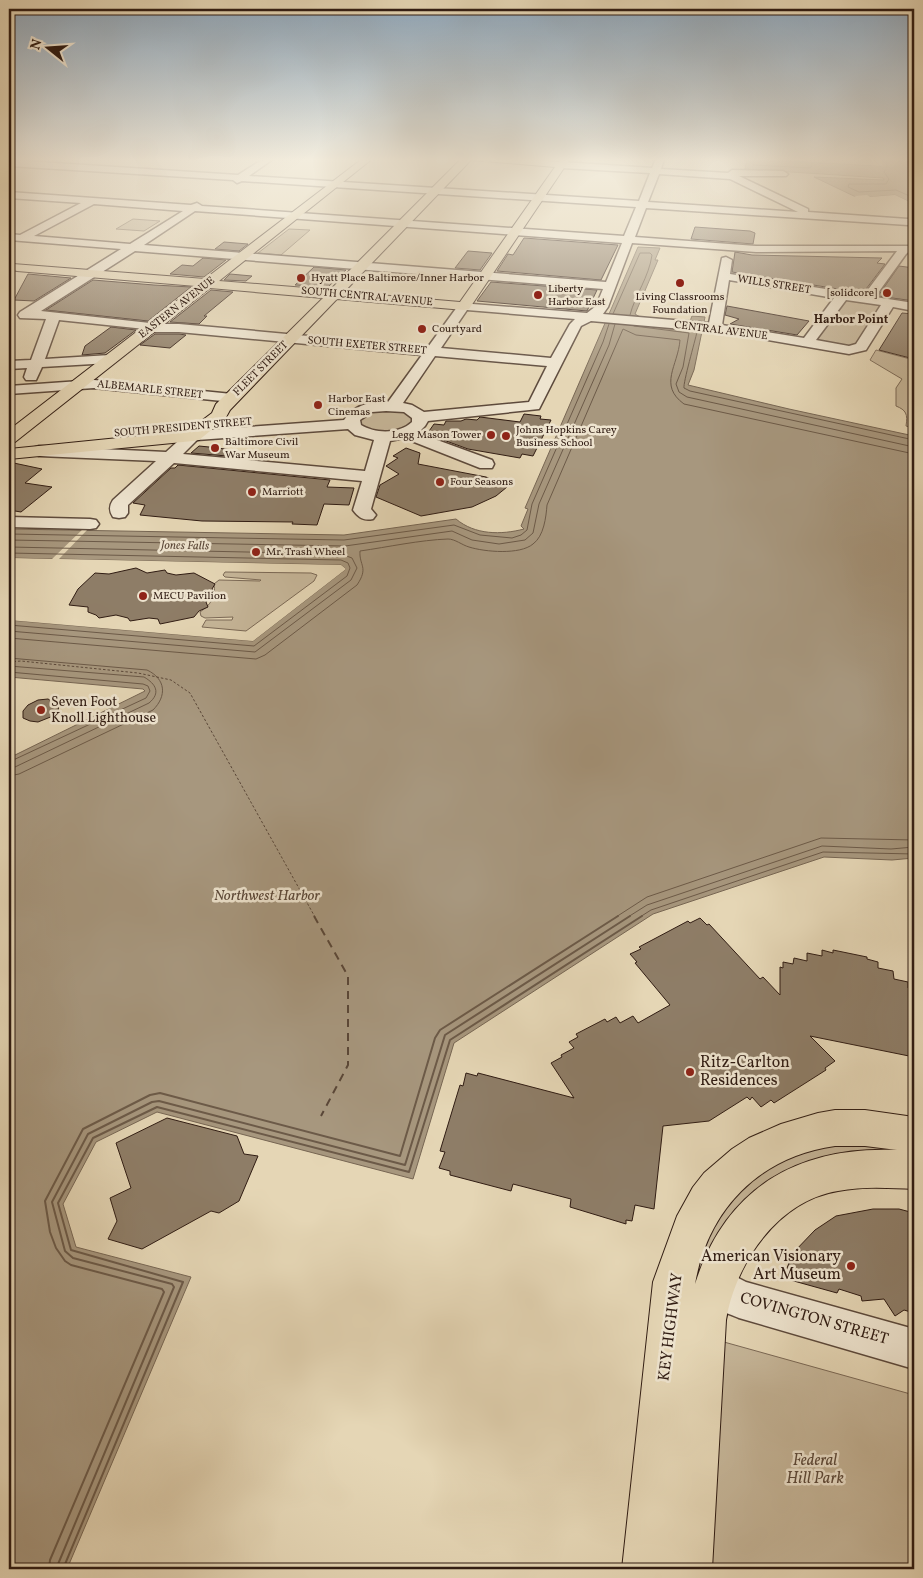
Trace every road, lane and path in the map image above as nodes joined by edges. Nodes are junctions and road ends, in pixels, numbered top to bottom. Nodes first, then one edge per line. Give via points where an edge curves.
1 (516, 232) edge
2 (33, 233) edge
3 (154, 233) edge
4 (274, 233) edge
5 (396, 233) edge
6 (525, 233) edge
7 (630, 233) edge
8 (9, 237) edge
9 (23, 238) junction
10 (882, 238) dead end
11 (627, 240) junction
12 (9, 246) edge
13 (132, 247) junction
14 (728, 248) junction
15 (864, 249) junction
16 (911, 249) edge
17 (244, 256) junction
18 (895, 262) junction
19 (909, 265) dead end
20 (363, 266) junction
21 (13, 267) edge
22 (91, 273) junction
23 (485, 276) junction
24 (723, 276) junction
25 (209, 284) junction
26 (610, 286) junction
27 (334, 294) junction
28 (842, 296) junction
29 (867, 300) junction
30 (889, 303) junction
31 (464, 306) junction
32 (914, 307) edge
33 (26, 315) junction
34 (9, 316) edge
35 (56, 316) junction
36 (588, 316) junction
37 (154, 326) junction
38 (711, 328) junction
39 (291, 338) junction
40 (807, 343) junction
41 (432, 352) junction
42 (110, 359) junction
43 (555, 363) junction
44 (35, 364) junction
45 (9, 365) edge
46 (77, 385) junction
47 (26, 388) junction
48 (9, 390) edge
49 (227, 403) junction
50 (393, 406) junction
51 (420, 417) junction
52 (355, 419) junction
53 (168, 428) junction
54 (198, 431) junction
55 (405, 433) junction
56 (383, 436) junction
57 (9, 440) edge
58 (39, 452) junction
59 (9, 454) edge
60 (168, 458) junction
61 (486, 464) dead end
62 (371, 477) junction
63 (119, 513) dead end
64 (367, 516) dead end
65 (9, 522) edge
66 (90, 524) dead end
67 (914, 1135) edge
68 (914, 1170) edge
69 (715, 1285) junction
70 (914, 1349) edge
71 (647, 1569) edge
72 (687, 1569) edge

1 - 23 main road
2 - 9 street
3 - 13 street
4 - 17 main road, EASTERN AVENUE
5 - 20 main road, FLEET STREET
6 - 11 street
7 - 11 street
8 - 9 street
9 - 12 street
9 - 13 street
10 - 16 street
11 - 14 street
11 - 26 street
13 - 17 street
13 - 22 street
14 - 15 street
14 - 24 street
15 - 16 street
15 - 18 street via 889,255
16 - 18 street via 902,252
17 - 20 street
17 - 25 main road, EASTERN AVENUE
18 - 19 street
18 - 29 street
20 - 23 street
20 - 27 main road, FLEET STREET
21 - 22 main road, SOUTH CENTRAL AVENUE
22 - 25 main road, SOUTH CENTRAL AVENUE
22 - 33 street
23 - 26 street
23 - 31 main road
24 - 28 street, WILLS STREET
24 - 38 street
25 - 27 main road, SOUTH CENTRAL AVENUE
25 - 37 main road, EASTERN AVENUE
26 - 36 street via 599,311
27 - 31 main road, SOUTH CENTRAL AVENUE
27 - 39 main road, FLEET STREET
28 - 29 street, WILLS STREET
28 - 40 street
29 - 30 street, WILLS STREET
30 - 32 street, WILLS STREET
30 - 40 street, CENTRAL AVENUE via 860,347 853,350
31 - 36 street, SOUTH CENTRAL AVENUE
31 - 41 street
33 - 34 street, SOUTH EXETER STREET
33 - 35 street, SOUTH EXETER STREET
35 - 37 street, SOUTH EXETER STREET
35 - 44 street
36 - 38 street, CENTRAL AVENUE
36 - 43 street via 576,324
37 - 39 street, SOUTH EXETER STREET
37 - 42 main road, EASTERN AVENUE
38 - 40 street, CENTRAL AVENUE
39 - 41 street, SOUTH EXETER STREET
39 - 49 main road, FLEET STREET
41 - 43 street, SOUTH EXETER STREET
41 - 50 street
42 - 44 street
42 - 46 main road, EASTERN AVENUE
43 - 51 street via 534,406
44 - 45 street
44 - 47 street
46 - 47 street, ALBEMARLE STREET
46 - 49 street, ALBEMARLE STREET via 94,384
46 - 57 main road, EASTERN AVENUE
47 - 48 street, ALBEMARLE STREET
49 - 53 main road, FLEET STREET via 188,424
49 - 54 main road, FLEET STREET via 219,415
50 - 51 street via 412,410
50 - 52 street, SOUTH PRESIDENT STREET via 373,407
51 - 55 street via 418,426
52 - 54 street, SOUTH PRESIDENT STREET
52 - 56 street via 362,432
53 - 54 main road, SOUTH PRESIDENT STREET
53 - 57 main road, SOUTH PRESIDENT STREET
54 - 58 main road, SOUTH PRESIDENT STREET
54 - 60 street, FLEET STREET
55 - 56 street
55 - 61 street
56 - 62 street
58 - 59 main road, SOUTH PRESIDENT STREET
58 - 60 street, SOUTH PRESIDENT STREET
60 - 62 street, SOUTH PRESIDENT STREET
60 - 63 street, FLEET STREET via 118,504
62 - 64 street via 362,510
65 - 66 street
67 - 71 main road, KEY HIGHWAY via 874,1128 834,1128 797,1136 763,1151 728,1176 707,1200 683,1248 674,1282
68 - 69 main road via 884,1166 850,1168 818,1175 790,1187 761,1209 744,1229 724,1262
69 - 70 street, COVINGTON STREET via 739,1299
69 - 72 main road via 705,1319

